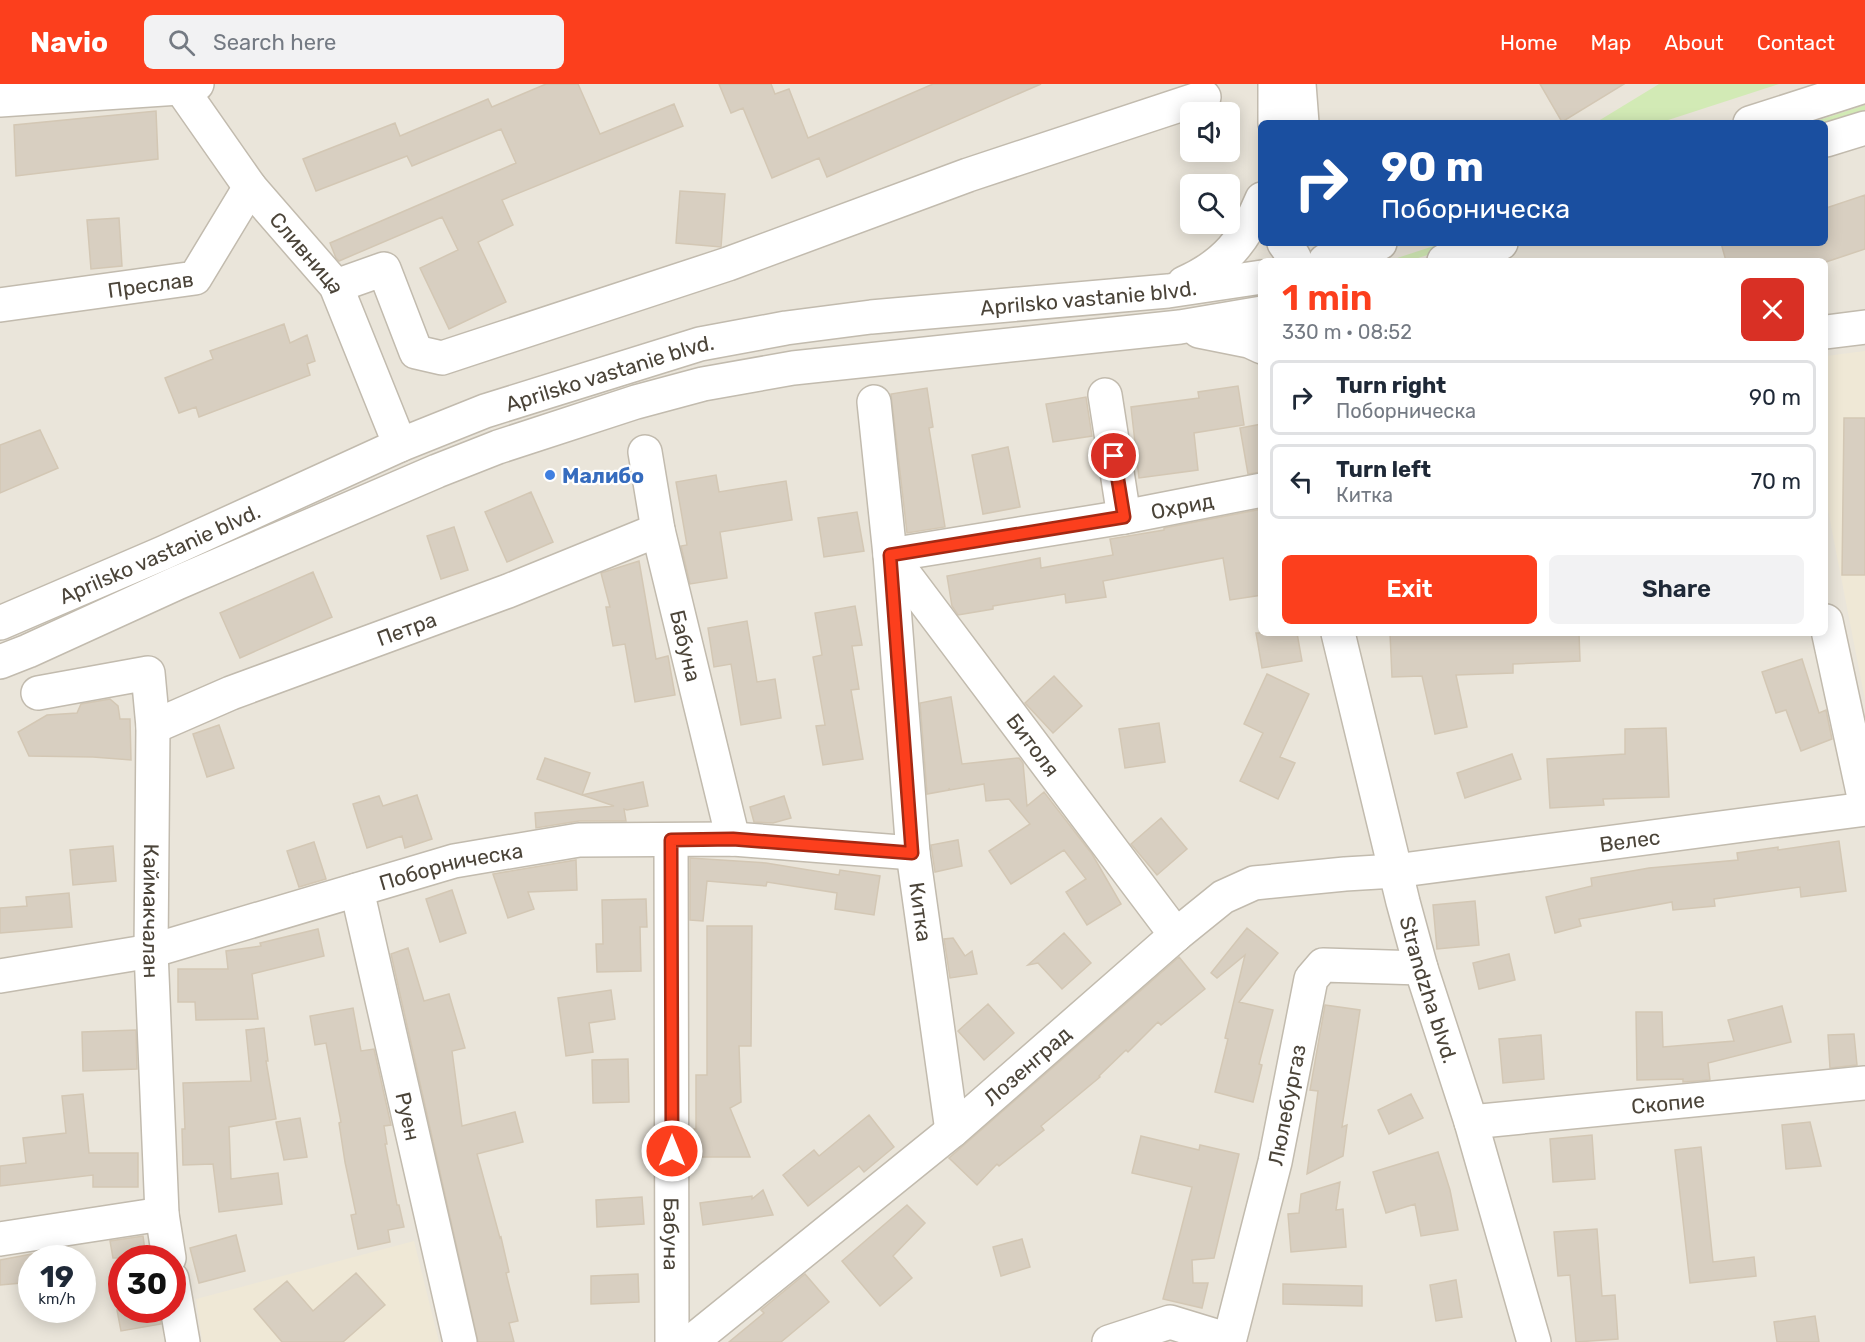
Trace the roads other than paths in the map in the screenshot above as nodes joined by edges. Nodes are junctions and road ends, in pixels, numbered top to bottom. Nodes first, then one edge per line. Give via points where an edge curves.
1 (1275, 84) edge
2 (1299, 84) edge
3 (184, 85) edge
4 (1865, 86) edge
5 (1204, 97) dead end
6 (0, 100) edge
7 (1275, 120) edge
8 (1302, 120) edge
9 (1759, 120) edge
10 (1865, 128) edge
11 (1828, 139) edge
12 (250, 187) junction
13 (1258, 208) edge
14 (1356, 246) edge
15 (1492, 246) edge
16 (1300, 253) edge
17 (1454, 258) edge
18 (1258, 278) edge
19 (336, 286) junction
20 (1168, 291) junction
21 (0, 305) edge
22 (1258, 314) edge
23 (1180, 327) junction
24 (1865, 327) edge
25 (1828, 332) edge
26 (1258, 345) edge
27 (1105, 394) dead end
28 (874, 402) dead end
29 (400, 445) junction
30 (645, 452) dead end
31 (1258, 491) edge
32 (1124, 517) junction
33 (658, 530) junction
34 (890, 555) junction
35 (0, 623) edge
36 (1828, 630) edge
37 (1339, 636) edge
38 (0, 662) edge
39 (38, 693) dead end
40 (153, 727) junction
41 (1865, 802) edge
42 (1865, 809) edge
43 (733, 839) junction
44 (671, 840) junction
45 (912, 853) junction
46 (1395, 871) junction
47 (357, 890) junction
48 (1176, 935) junction
49 (151, 951) junction
50 (1421, 968) junction
51 (0, 976) edge
52 (1865, 1083) edge
53 (1471, 1122) junction
54 (952, 1131) junction
55 (162, 1214) junction
56 (0, 1239) edge
57 (167, 1245) edge
58 (180, 1323) edge
59 (1229, 1341) edge
60 (183, 1342) edge
61 (460, 1342) edge
62 (672, 1342) edge
63 (691, 1342) edge
64 (1108, 1342) edge
65 (1534, 1342) edge

1 - 7 street
2 - 8 street
3 - 6 street
3 - 12 street, Сливница
4 - 9 street
5 - 19 street via 968,175 728,264 442,358 416,352 384,269
10 - 11 street
12 - 19 street, Сливница
12 - 21 street, Преслав via 195,278
13 - 20 street via 1240,242 1220,262
14 - 16 street
15 - 17 street
18 - 20 street, Aprilsko vastanie blvd.
19 - 29 street, Сливница
20 - 29 street, Aprilsko vastanie blvd. via 871,317 700,344 485,411
22 - 23 street, Aprilsko vastanie blvd.
23 - 26 street
23 - 38 street, Aprilsko vastanie blvd. via 793,368 703,384 636,402 437,471
24 - 25 street
27 - 32 street
28 - 34 street, Китка
29 - 35 street, Aprilsko vastanie blvd.
30 - 33 street, Бабуна
31 - 32 street, Охрид
32 - 34 street, Охрид
33 - 40 street, Петра via 508,591 231,693
33 - 43 street, Бабуна
34 - 45 street, Китка
34 - 48 street, Битоля
36 - 41 street
37 - 46 street, Strandzha blvd.
39 - 40 street, Каймакчалан via 148,673
40 - 49 street, Каймакчалан
42 - 46 street, Велес
43 - 44 street, Поборническа
43 - 45 street, Поборническа
44 - 47 street, Поборническа via 579,840 454,861
44 - 62 street, Бабуна
45 - 54 street, Китка
46 - 48 street, Лозенград via 1254,883 1223,897
46 - 50 street, Strandzha blvd.
47 - 49 street, Поборническа
47 - 61 street, Руен
48 - 54 street, Лозенград
49 - 51 street, Поборническа
49 - 55 street, Каймакчалан
50 - 53 street, Strandzha blvd.
50 - 59 street, Люлебургаз via 1323,965 1311,979 1275,1162
52 - 53 street, Скопие
53 - 65 street, Strandzha blvd.
54 - 63 street, Лозенград
55 - 56 street
55 - 57 street, Каймакчалан
58 - 60 street
59 - 64 street via 1170,1322

